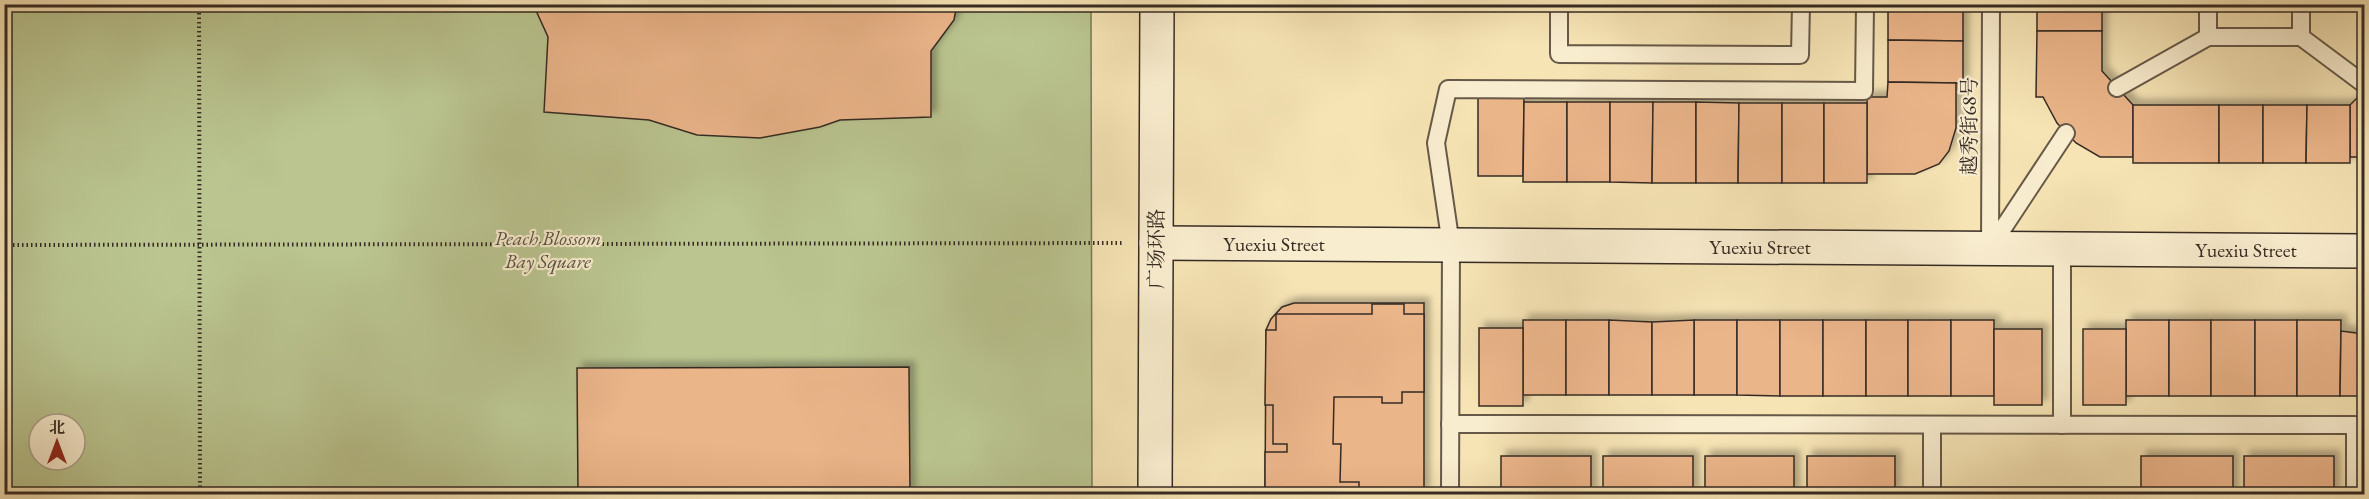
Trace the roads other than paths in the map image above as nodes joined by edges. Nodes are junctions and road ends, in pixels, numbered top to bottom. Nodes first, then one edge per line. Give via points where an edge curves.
1 (1157, 4) edge
2 (1559, 4) edge
3 (1801, 4) edge
4 (1864, 4) edge
5 (1991, 4) edge
6 (2208, 4) edge
7 (2301, 4) edge
8 (2208, 37) junction
9 (2301, 37) junction
10 (2364, 84) edge
11 (2117, 88) dead end
12 (2066, 133) dead end
13 (1156, 243) junction
14 (1451, 245) junction
15 (1989, 248) junction
16 (2062, 249) junction
17 (2364, 251) edge
18 (1450, 424) junction
19 (1932, 425) junction
20 (2062, 425) junction
21 (1155, 495) edge
22 (1450, 495) edge
23 (1932, 495) edge
24 (2355, 495) edge

1 - 13 street, 广场环路
2 - 3 lane via 1559,54 1800,55
4 - 14 lane via 1864,91 1448,89 1436,143
5 - 15 lane, 越秀街68号
6 - 8 lane
7 - 9 lane
8 - 9 lane
8 - 11 lane
9 - 10 lane
12 - 15 lane
13 - 14 street, Yuexiu Street
13 - 21 street, 广场环路
14 - 15 street, Yuexiu Street
14 - 18 lane
15 - 16 street, Yuexiu Street
16 - 17 street, Yuexiu Street
16 - 20 lane
18 - 19 lane
18 - 22 lane
19 - 20 lane
19 - 23 lane
20 - 24 lane via 2355,425

